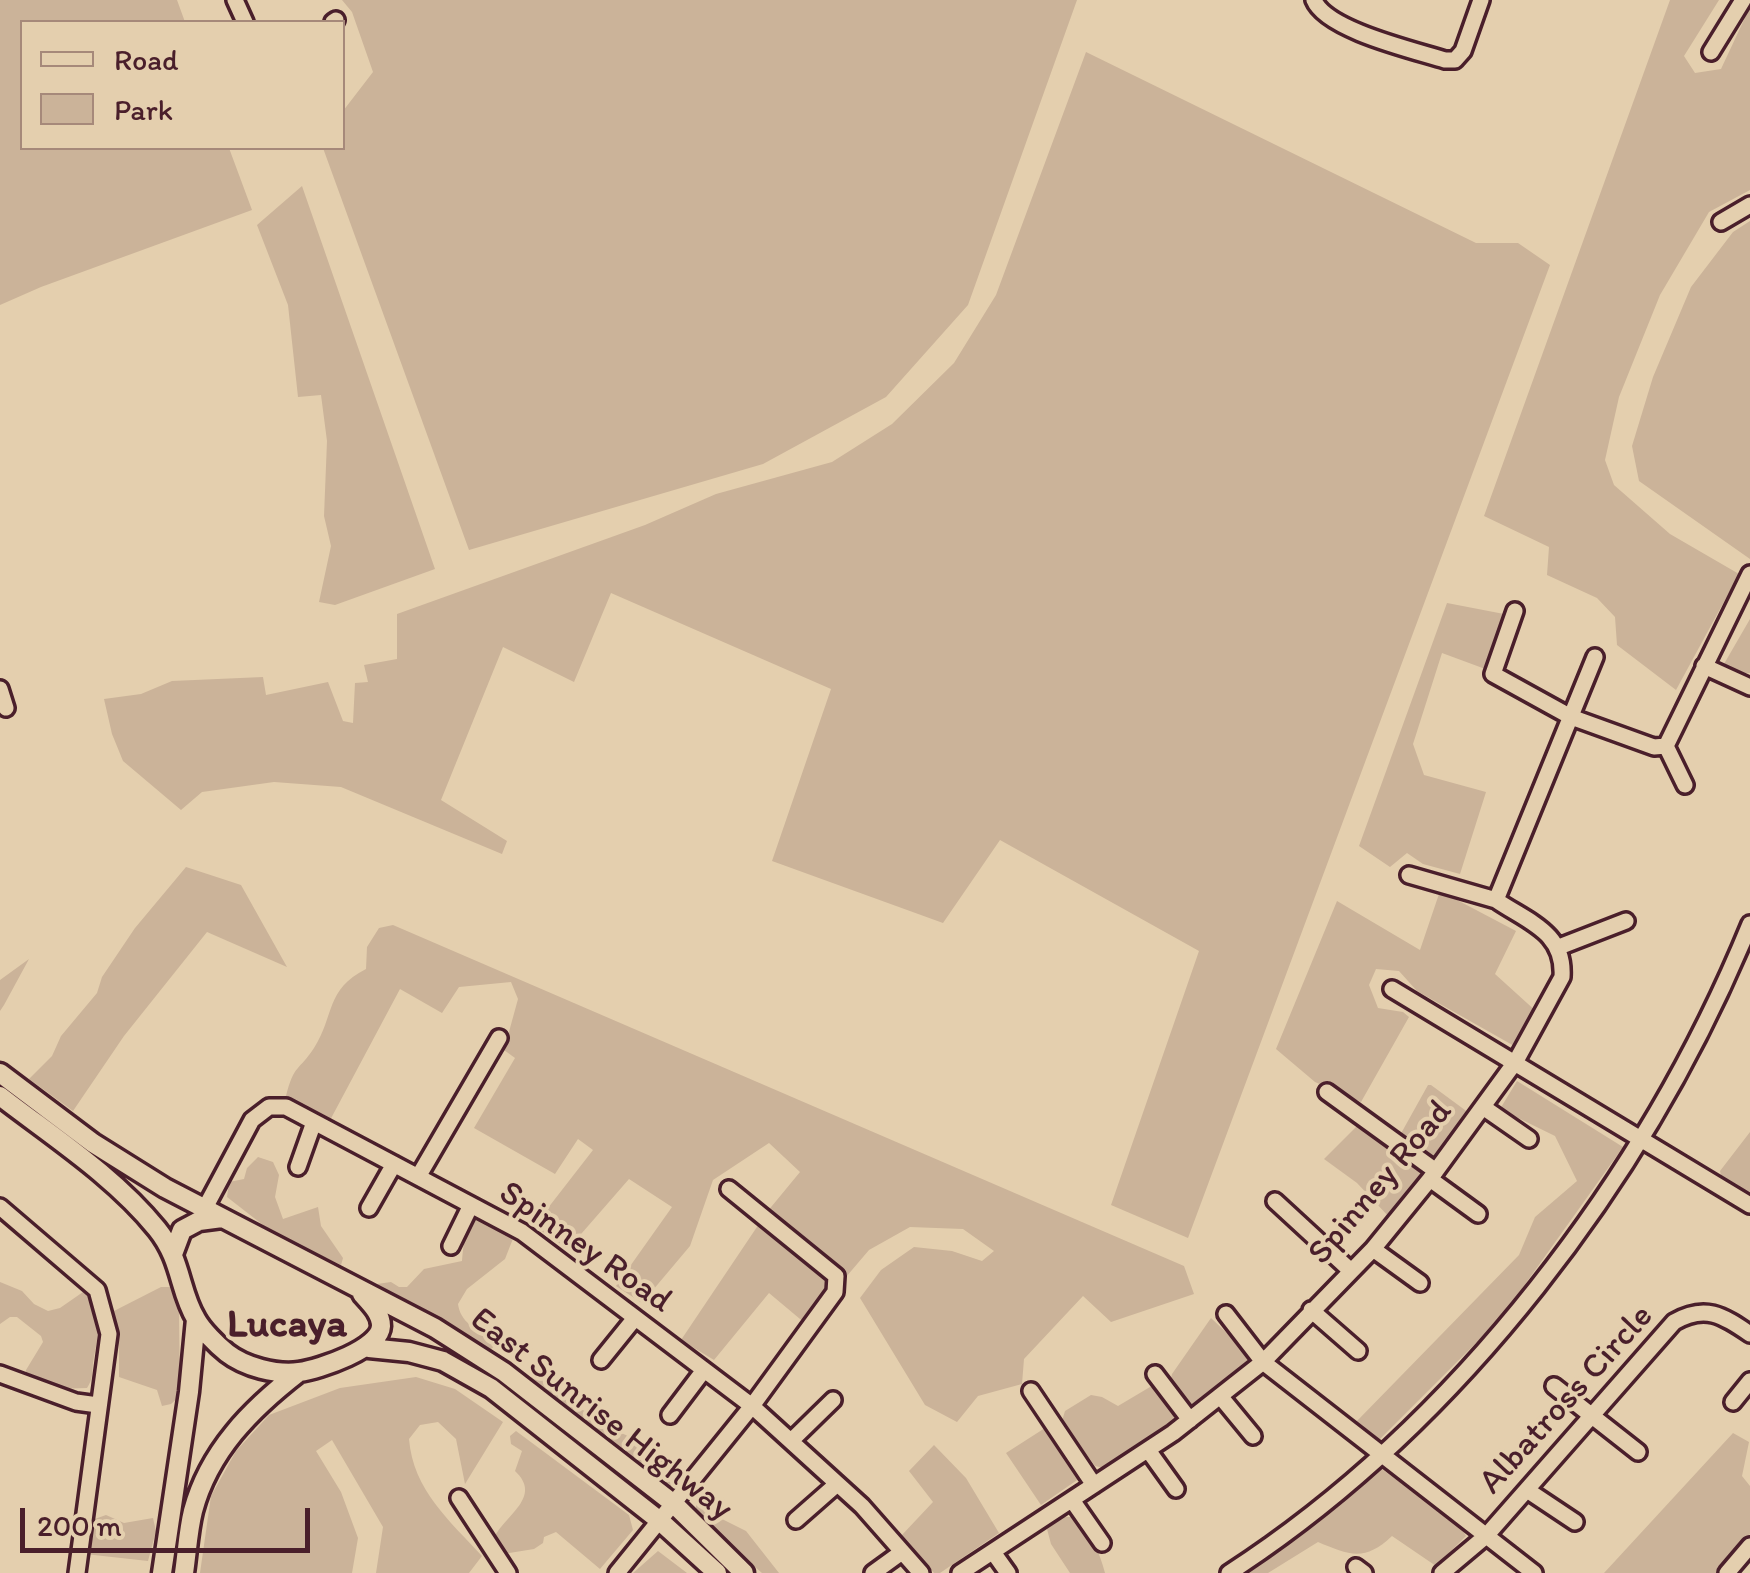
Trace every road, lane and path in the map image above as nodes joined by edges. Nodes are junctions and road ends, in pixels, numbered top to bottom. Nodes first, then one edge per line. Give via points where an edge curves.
1 (1314, 0) edge
2 (1482, 0) edge
3 (1743, 0) edge
4 (1711, 52) dead end
5 (1750, 206) edge
6 (1721, 222) dead end
7 (1750, 574) edge
8 (1516, 611) dead end
9 (1595, 657) dead end
10 (1704, 666) junction
11 (1750, 687) edge
12 (0, 689) edge
13 (6, 708) dead end
14 (1571, 718) junction
15 (1666, 746) junction
16 (1685, 786) dead end
17 (1409, 875) dead end
18 (1496, 900) junction
19 (1626, 920) dead end
20 (1750, 924) edge
21 (1559, 947) junction
22 (1746, 947) edge
23 (1392, 989) dead end
24 (500, 1038) dead end
25 (1516, 1062) junction
26 (0, 1073) edge
27 (1327, 1092) dead end
28 (0, 1096) edge
29 (1482, 1107) junction
30 (314, 1122) junction
31 (1528, 1139) dead end
32 (1642, 1140) junction
33 (394, 1164) junction
34 (298, 1167) dead end
35 (1433, 1175) junction
36 (418, 1177) junction
37 (729, 1188) dead end
38 (1276, 1201) dead end
39 (471, 1205) junction
40 (1750, 1206) edge
41 (0, 1207) edge
42 (205, 1208) junction
43 (368, 1208) dead end
44 (1478, 1214) dead end
45 (222, 1218) junction
46 (451, 1246) dead end
47 (1373, 1248) junction
48 (174, 1254) junction
49 (1351, 1271) junction
50 (1420, 1283) dead end
51 (359, 1290) junction
52 (1311, 1310) junction
53 (1226, 1314) dead end
54 (635, 1318) junction
55 (196, 1319) junction
56 (1750, 1334) edge
57 (369, 1348) junction
58 (1358, 1351) dead end
59 (601, 1360) dead end
60 (1264, 1362) junction
61 (704, 1370) junction
62 (299, 1372) junction
63 (0, 1374) edge
64 (1155, 1374) dead end
65 (1750, 1380) edge
66 (1554, 1386) dead end
67 (1031, 1392) dead end
68 (1220, 1396) junction
69 (833, 1400) dead end
70 (1733, 1402) dead end
71 (98, 1405) junction
72 (752, 1406) junction
73 (670, 1415) dead end
74 (1590, 1417) junction
75 (1190, 1420) junction
76 (1253, 1436) dead end
77 (791, 1442) junction
78 (1148, 1450) junction
79 (1638, 1452) dead end
80 (1383, 1453) junction
81 (837, 1484) junction
82 (1094, 1484) junction
83 (1176, 1489) dead end
84 (1527, 1490) junction
85 (459, 1498) dead end
86 (1072, 1500) junction
87 (674, 1504) junction
88 (796, 1520) dead end
89 (660, 1521) junction
90 (1575, 1522) dead end
91 (1486, 1536) junction
92 (1102, 1543) dead end
93 (1750, 1546) edge
94 (902, 1552) junction
95 (993, 1552) junction
96 (77, 1573) edge
97 (162, 1573) edge
98 (184, 1573) edge
99 (508, 1573) edge
100 (617, 1573) edge
101 (717, 1573) edge
102 (744, 1573) edge
103 (873, 1573) edge
104 (922, 1573) edge
105 (960, 1573) edge
106 (1008, 1573) edge
107 (1229, 1573) edge
108 (1442, 1573) edge
109 (1534, 1573) edge
110 (1727, 1573) edge

1 - 2 street via 1340,24 1445,60 1463,51
3 - 4 street
5 - 6 street
7 - 10 street
8 - 14 street via 1493,674
9 - 14 street
10 - 11 street
10 - 15 street
12 - 13 street
14 - 15 street
14 - 18 street
15 - 16 street
17 - 18 street
18 - 21 street via 1550,933
19 - 21 street
20 - 22 street
21 - 25 street, Spinney Road via 1562,977
22 - 32 street
23 - 25 street
24 - 36 street
25 - 29 street, Spinney Road
25 - 32 street
26 - 42 main road via 93,1144
27 - 35 street
28 - 48 main road via 130,1199
29 - 31 street
29 - 35 street, Spinney Road
30 - 33 street, Spinney Road
30 - 34 street
30 - 42 street, Spinney Road via 286,1107 263,1110
32 - 40 street
32 - 80 street via 1551,1268
33 - 36 street, Spinney Road
33 - 43 street
35 - 44 street
35 - 47 street, Spinney Road
36 - 39 street, Spinney Road
37 - 72 street via 836,1276 835,1292
38 - 49 street
39 - 46 street
39 - 54 street, Spinney Road via 522,1232
41 - 71 street via 97,1290 109,1334
42 - 45 main road
45 - 48 main road via 182,1230
45 - 51 main road, East Sunrise Highway
47 - 49 street, Spinney Road
47 - 50 street
48 - 55 main road
49 - 52 street, Spinney Road
51 - 57 main road via 381,1324
51 - 87 main road, East Sunrise Highway via 504,1372
52 - 58 street
52 - 60 street, Spinney Road
53 - 60 street
54 - 59 street
54 - 61 street, Spinney Road
55 - 62 main road via 244,1363
55 - 97 main road
56 - 74 street, Albatross Circle via 1712,1313 1691,1312 1674,1322
57 - 62 main road
57 - 89 main road, East Sunrise Highway via 443,1361 491,1388
60 - 68 street, Spinney Road
60 - 80 street
61 - 72 street, Spinney Road
61 - 73 street
62 - 98 main road via 258,1403 219,1450 193,1512
63 - 71 street
64 - 75 street
65 - 70 street
66 - 74 street
67 - 82 street
68 - 75 street, Spinney Road
68 - 76 street
69 - 77 street
71 - 96 street
72 - 77 street, Spinney Road
72 - 87 street
74 - 79 street
74 - 84 street, Albatross Circle
75 - 78 street, Spinney Road
77 - 81 street, Spinney Road
78 - 82 street, Spinney Road
78 - 83 street
80 - 91 street
80 - 107 street
81 - 88 street
81 - 94 street, Spinney Road
82 - 86 street, Spinney Road
84 - 90 street
84 - 91 street, Albatross Circle
85 - 99 street
86 - 92 street
86 - 95 street, Spinney Road
87 - 89 street
87 - 102 main road, East Sunrise Highway
89 - 100 street
89 - 101 main road, East Sunrise Highway
91 - 108 street, Albatross Circle
91 - 109 street
93 - 110 street
94 - 103 street
94 - 104 street, Spinney Road
95 - 105 street, Spinney Road
95 - 106 street

